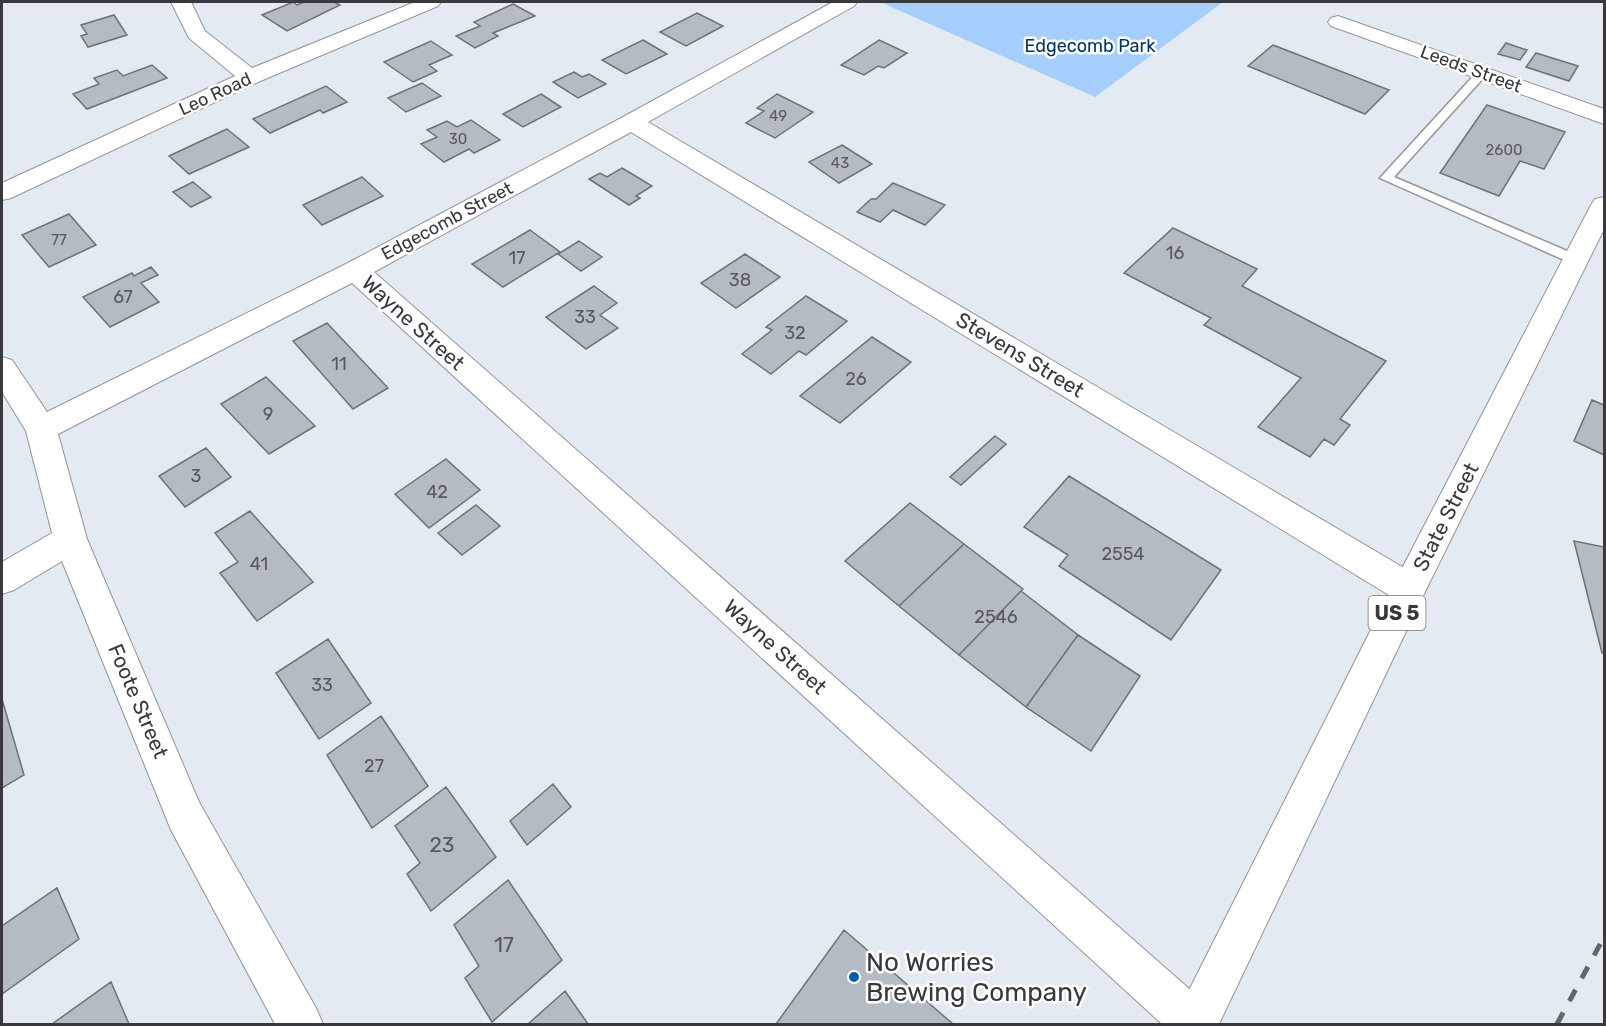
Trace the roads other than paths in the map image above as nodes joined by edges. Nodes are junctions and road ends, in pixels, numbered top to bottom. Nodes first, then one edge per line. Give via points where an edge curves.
1 (181, 2) edge
2 (431, 2) edge
3 (847, 2) edge
4 (1338, 22) dead end
5 (1482, 73) junction
6 (250, 77) junction
7 (1605, 117) edge
8 (631, 122) junction
9 (2, 192) edge
10 (1605, 205) edge
11 (1576, 260) junction
12 (355, 270) junction
13 (2, 368) edge
14 (41, 429) junction
15 (70, 539) junction
16 (2, 579) edge
17 (1409, 589) junction
18 (300, 1024) edge
19 (1195, 1024) edge

1 - 6 street via 196,34
2 - 6 street, Leo Road
3 - 8 street, Edgecomb Street
4 - 5 street, Leeds Street
5 - 7 street, Leeds Street
5 - 11 lane via 1386,178
6 - 9 street, Leo Road
8 - 12 street, Edgecomb Street
8 - 17 street, Stevens Street
10 - 11 street, State Street / US 5
11 - 17 street, State Street / US 5
12 - 14 street, Edgecomb Street
12 - 19 street, Wayne Street
13 - 14 street, Foote Street
14 - 15 street, Foote Street
15 - 16 street
15 - 18 street, Foote Street via 185,816
17 - 19 street, State Street / US 5

